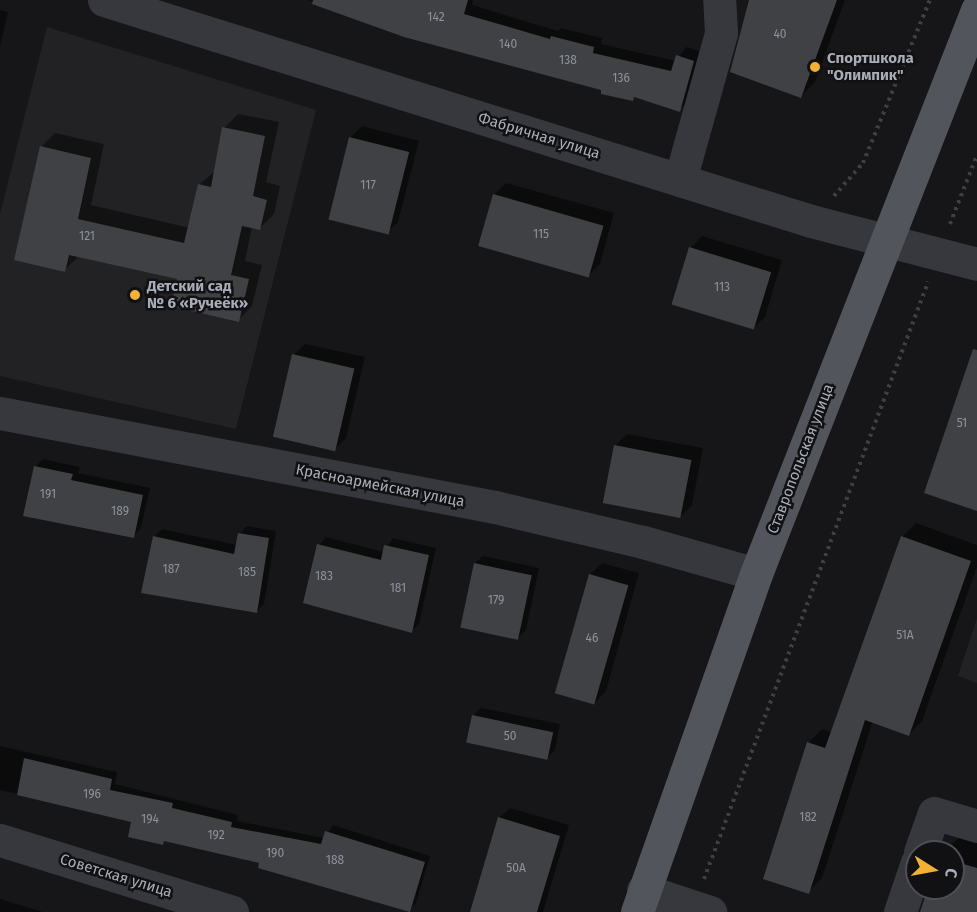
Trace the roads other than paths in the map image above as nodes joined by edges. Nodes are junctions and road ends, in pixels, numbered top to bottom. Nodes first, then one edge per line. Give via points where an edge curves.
1 (104, 0) edge
2 (719, 0) edge
3 (977, 10) edge
4 (680, 180) junction
5 (886, 241) junction
6 (977, 264) edge
7 (0, 413) edge
8 (756, 574) junction
9 (977, 826) edge
10 (0, 840) edge
11 (924, 840) edge
12 (905, 897) edge
13 (640, 901) edge
14 (702, 909) edge
15 (232, 912) edge
16 (900, 912) edge

1 - 4 street, Фабричная улица
2 - 4 street via 721,33
3 - 5 main road, Ставропольская улица
4 - 5 street, Фабричная улица
5 - 6 street, Фабричная улица
5 - 8 main road, Ставропольская улица
7 - 8 street, Красноармейская улица via 495,507
8 - 13 main road, Ставропольская улица
9 - 11 street via 934,813
10 - 15 street, Советская улица
12 - 16 street
13 - 14 street

